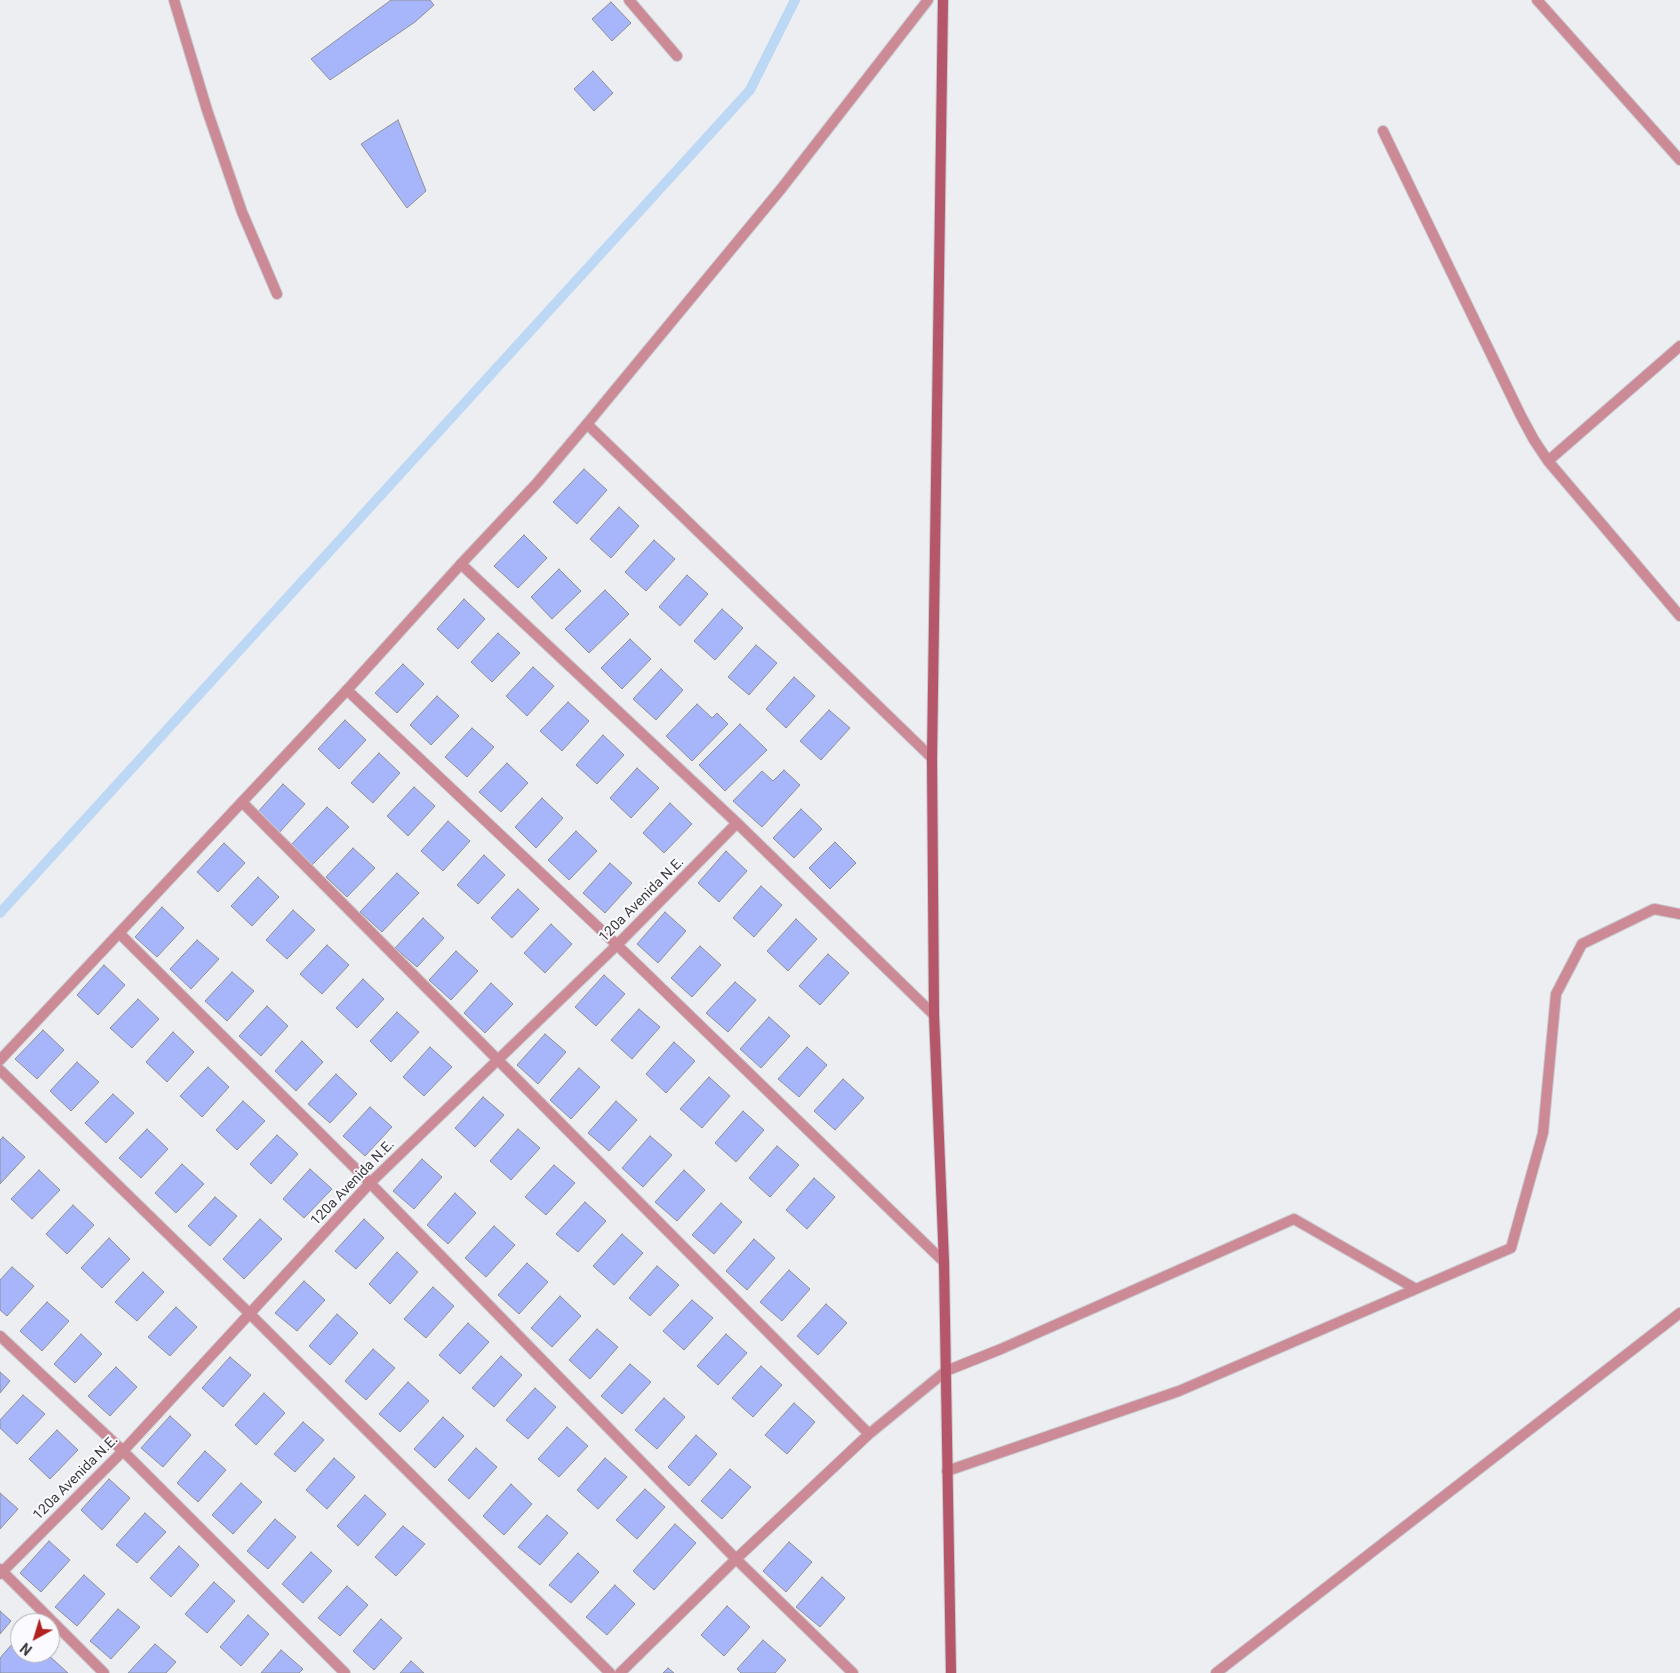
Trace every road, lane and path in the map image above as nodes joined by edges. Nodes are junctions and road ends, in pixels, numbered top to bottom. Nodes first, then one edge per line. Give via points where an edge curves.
1 (174, 0) edge
2 (629, 0) edge
3 (928, 0) edge
4 (943, 0) edge
5 (1536, 0) edge
6 (677, 56) dead end
7 (1383, 131) dead end
8 (1680, 160) edge
9 (276, 294) dead end
10 (1680, 346) edge
11 (588, 424) junction
12 (1548, 461) junction
13 (461, 564) junction
14 (1680, 616) edge
15 (347, 690) junction
16 (932, 758) junction
17 (242, 802) junction
18 (737, 823) junction
19 (1680, 914) edge
20 (120, 934) junction
21 (617, 945) junction
22 (934, 1014) junction
23 (499, 1059) junction
24 (0, 1060) edge
25 (0, 1070) edge
26 (370, 1183) junction
27 (944, 1262) junction
28 (1416, 1289) junction
29 (250, 1314) junction
30 (1680, 1314) edge
31 (0, 1336) edge
32 (946, 1371) junction
33 (869, 1434) junction
34 (123, 1451) junction
35 (947, 1471) junction
36 (736, 1559) junction
37 (1, 1572) edge
38 (104, 1673) edge
39 (345, 1673) edge
40 (610, 1673) edge
41 (620, 1673) edge
42 (852, 1673) edge
43 (951, 1673) edge
44 (1216, 1673) edge

1 - 9 street via 242,212
2 - 6 street
3 - 11 street via 781,189
4 - 16 main road
5 - 8 street
7 - 12 street via 1521,416
10 - 12 street
11 - 13 street
11 - 16 street
12 - 14 street
13 - 15 street
13 - 18 street
15 - 17 street
15 - 21 street
16 - 22 main road
17 - 20 street
17 - 23 street
18 - 21 street, 120a Avenida N.E.
18 - 22 street
19 - 28 street via 1654,909 1582,944 1556,994 1543,1133 1511,1248
20 - 24 street
20 - 26 street
21 - 23 street, 120a Avenida N.E.
21 - 27 street
22 - 27 main road
23 - 26 street, 120a Avenida N.E.
23 - 33 street
25 - 29 street
26 - 29 street, 120a Avenida N.E.
26 - 36 street
27 - 32 main road
28 - 32 street via 1294,1218
28 - 35 street via 1179,1391
29 - 34 street, 120a Avenida N.E.
29 - 40 street
30 - 44 street
31 - 34 street
32 - 33 street
32 - 35 main road
33 - 36 street
34 - 37 street, 120a Avenida N.E.
34 - 39 street
35 - 43 main road
36 - 41 street
36 - 42 street
37 - 38 street

